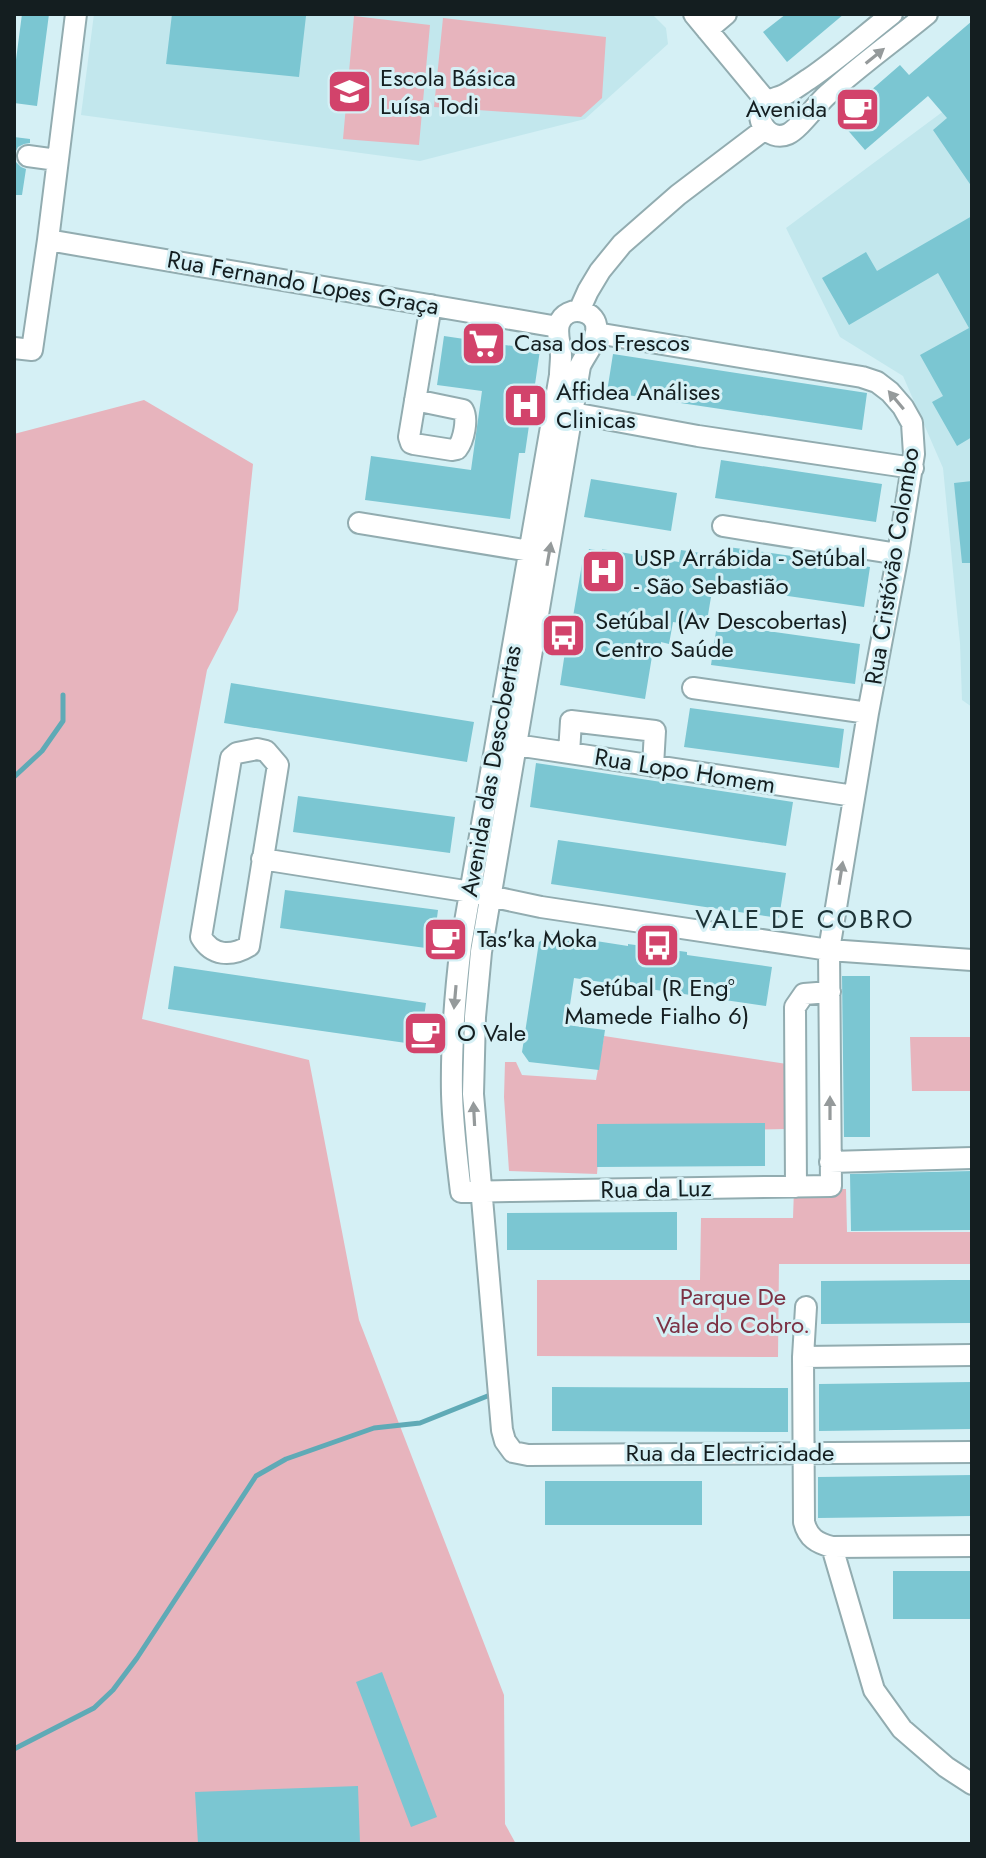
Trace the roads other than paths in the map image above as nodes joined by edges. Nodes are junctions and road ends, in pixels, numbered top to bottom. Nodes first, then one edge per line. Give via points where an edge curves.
1 (76, 14) edge
2 (726, 14) edge
3 (892, 14) edge
4 (927, 14) edge
5 (700, 22) edge
6 (774, 99) junction
7 (796, 127) junction
8 (765, 129) junction
9 (28, 156) dead end
10 (57, 160) junction
11 (48, 240) junction
12 (431, 305) junction
13 (579, 311) junction
14 (558, 330) junction
15 (595, 337) junction
16 (23, 349) edge
17 (415, 400) dead end
18 (563, 412) junction
19 (913, 468) junction
20 (359, 523) dead end
21 (723, 526) dead end
22 (530, 551) junction
23 (898, 554) junction
24 (693, 688) dead end
25 (868, 713) junction
26 (516, 745) junction
27 (569, 753) junction
28 (653, 766) junction
29 (854, 796) junction
30 (262, 859) junction
31 (481, 894) junction
32 (829, 950) junction
33 (972, 960) edge
34 (830, 992) junction
35 (972, 1158) edge
36 (830, 1162) junction
37 (831, 1186) joint
38 (796, 1187) junction
39 (481, 1191) junction
40 (806, 1307) dead end
41 (972, 1355) edge
42 (803, 1357) junction
43 (502, 1430) joint
44 (972, 1452) edge
45 (803, 1453) junction
46 (972, 1546) edge
47 (832, 1547) junction
48 (972, 1784) edge

1 - 10 street
2 - 5 street
3 - 6 street via 812,77
7 -> 4 street
5 - 6 street
6 - 7 street via 788,99 797,108
6 - 8 street via 761,110
7 - 8 street via 781,136
8 - 13 street via 622,244
9 - 10 street
10 - 11 street
11 - 12 street, Rua Fernando Lopes Graça
11 - 16 street
12 - 14 street, Rua Fernando Lopes Graça
12 - 17 street
13 - 14 street via 566,314
13 - 15 street via 591,316
14 - 15 street via 564,345 576,350
14 - 18 street, Avenida das Descobertas
15 - 18 street, Avenida das Descobertas
19 -> 15 street, Rua Cristóvão Colombo via 912,423 877,382
18 - 19 street
18 - 22 street, Avenida das Descobertas
26 -> 18 street, Avenida das Descobertas
19 - 23 street, Rua Cristóvão Colombo
20 - 22 street
21 - 23 street
22 - 31 street, Avenida das Descobertas
23 - 25 street, Rua Cristóvão Colombo
24 - 25 street
25 - 29 street, Rua Cristóvão Colombo
26 - 27 street, Rua Lopo Homem
26 - 31 street, Avenida das Descobertas
27 - 28 street, Rua Lopo Homem
27 - 28 street via 571,721 655,731
28 - 29 street, Rua Lopo Homem
32 -> 29 street, Rua Cristóvão Colombo
30 - 30 street via 249,946 230,954 210,948 201,937 231,758 257,749 278,765
30 - 31 street
31 - 32 street
31 - 39 street, Avenida das Descobertas via 473,1108
32 - 33 street
32 - 34 street, Rua Cristóvão Colombo
36 -> 34 street, Rua Cristóvão Colombo
34 - 38 street via 804,994 795,1007
35 - 36 street
36 - 37 street, Rua Cristóvão Colombo
37 - 38 street, Rua da Luz
38 - 39 street, Rua da Luz
39 - 43 street, Avenida das Descobertas
40 - 42 street
41 - 42 street
42 - 45 street
43 - 45 street, Rua da Electricidade via 508,1447 519,1454
44 - 45 street, Rua da Electricidade
45 - 47 street via 806,1530 820,1544
46 - 47 street
47 - 48 street via 874,1690 902,1729

